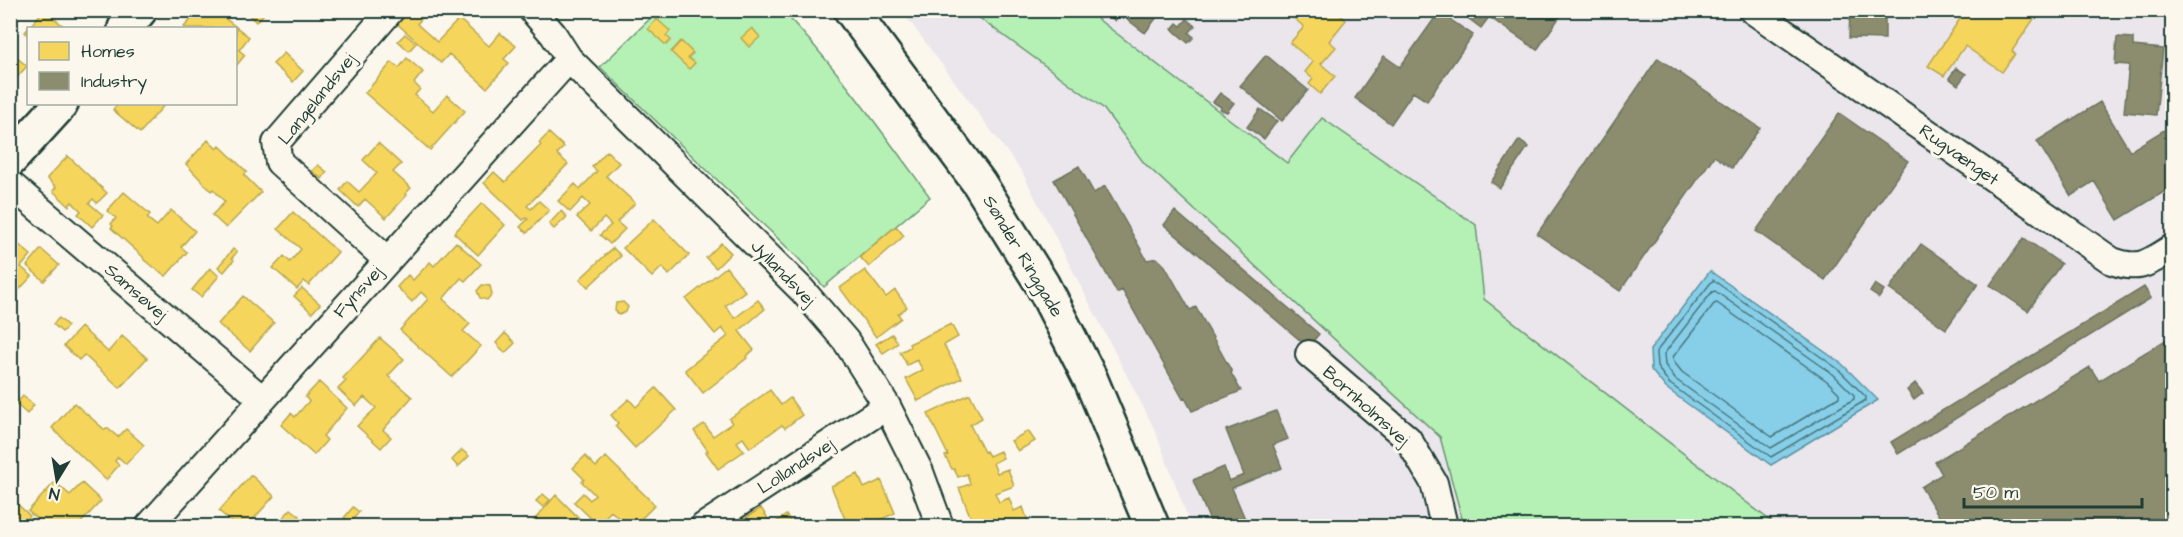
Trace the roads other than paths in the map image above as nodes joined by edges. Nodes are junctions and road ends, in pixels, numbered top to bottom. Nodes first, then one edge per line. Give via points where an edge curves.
1 (140, 10) edge
2 (391, 10) edge
3 (532, 10) edge
4 (851, 10) edge
5 (1752, 10) edge
6 (126, 27) edge
7 (569, 59) junction
8 (59, 105) edge
9 (10, 160) edge
10 (10, 184) edge
11 (2172, 248) edge
12 (387, 260) junction
13 (1309, 354) dead end
14 (262, 399) junction
15 (887, 406) junction
16 (150, 526) edge
17 (704, 526) edge
18 (940, 526) edge
19 (1152, 526) edge
20 (1444, 526) edge

1 - 6 street
2 - 12 street, Langelandsvej via 276,143 279,162
3 - 7 street
4 - 19 street, Sønder Ringgade via 979,183 1042,284 1092,380
5 - 11 street, Rugvænget via 2112,261 2144,266
7 - 12 street, Fynsvej
7 - 15 street, Jyllandsvej via 802,290 846,342
8 - 9 street
10 - 14 street, Samsøvej
12 - 14 street, Fynsvej
13 - 20 street, Bornholmsvej via 1408,440 1434,483
14 - 16 street, Fynsvej
15 - 17 street, Lollandsvej
15 - 18 street, Jyllandsvej via 920,472

